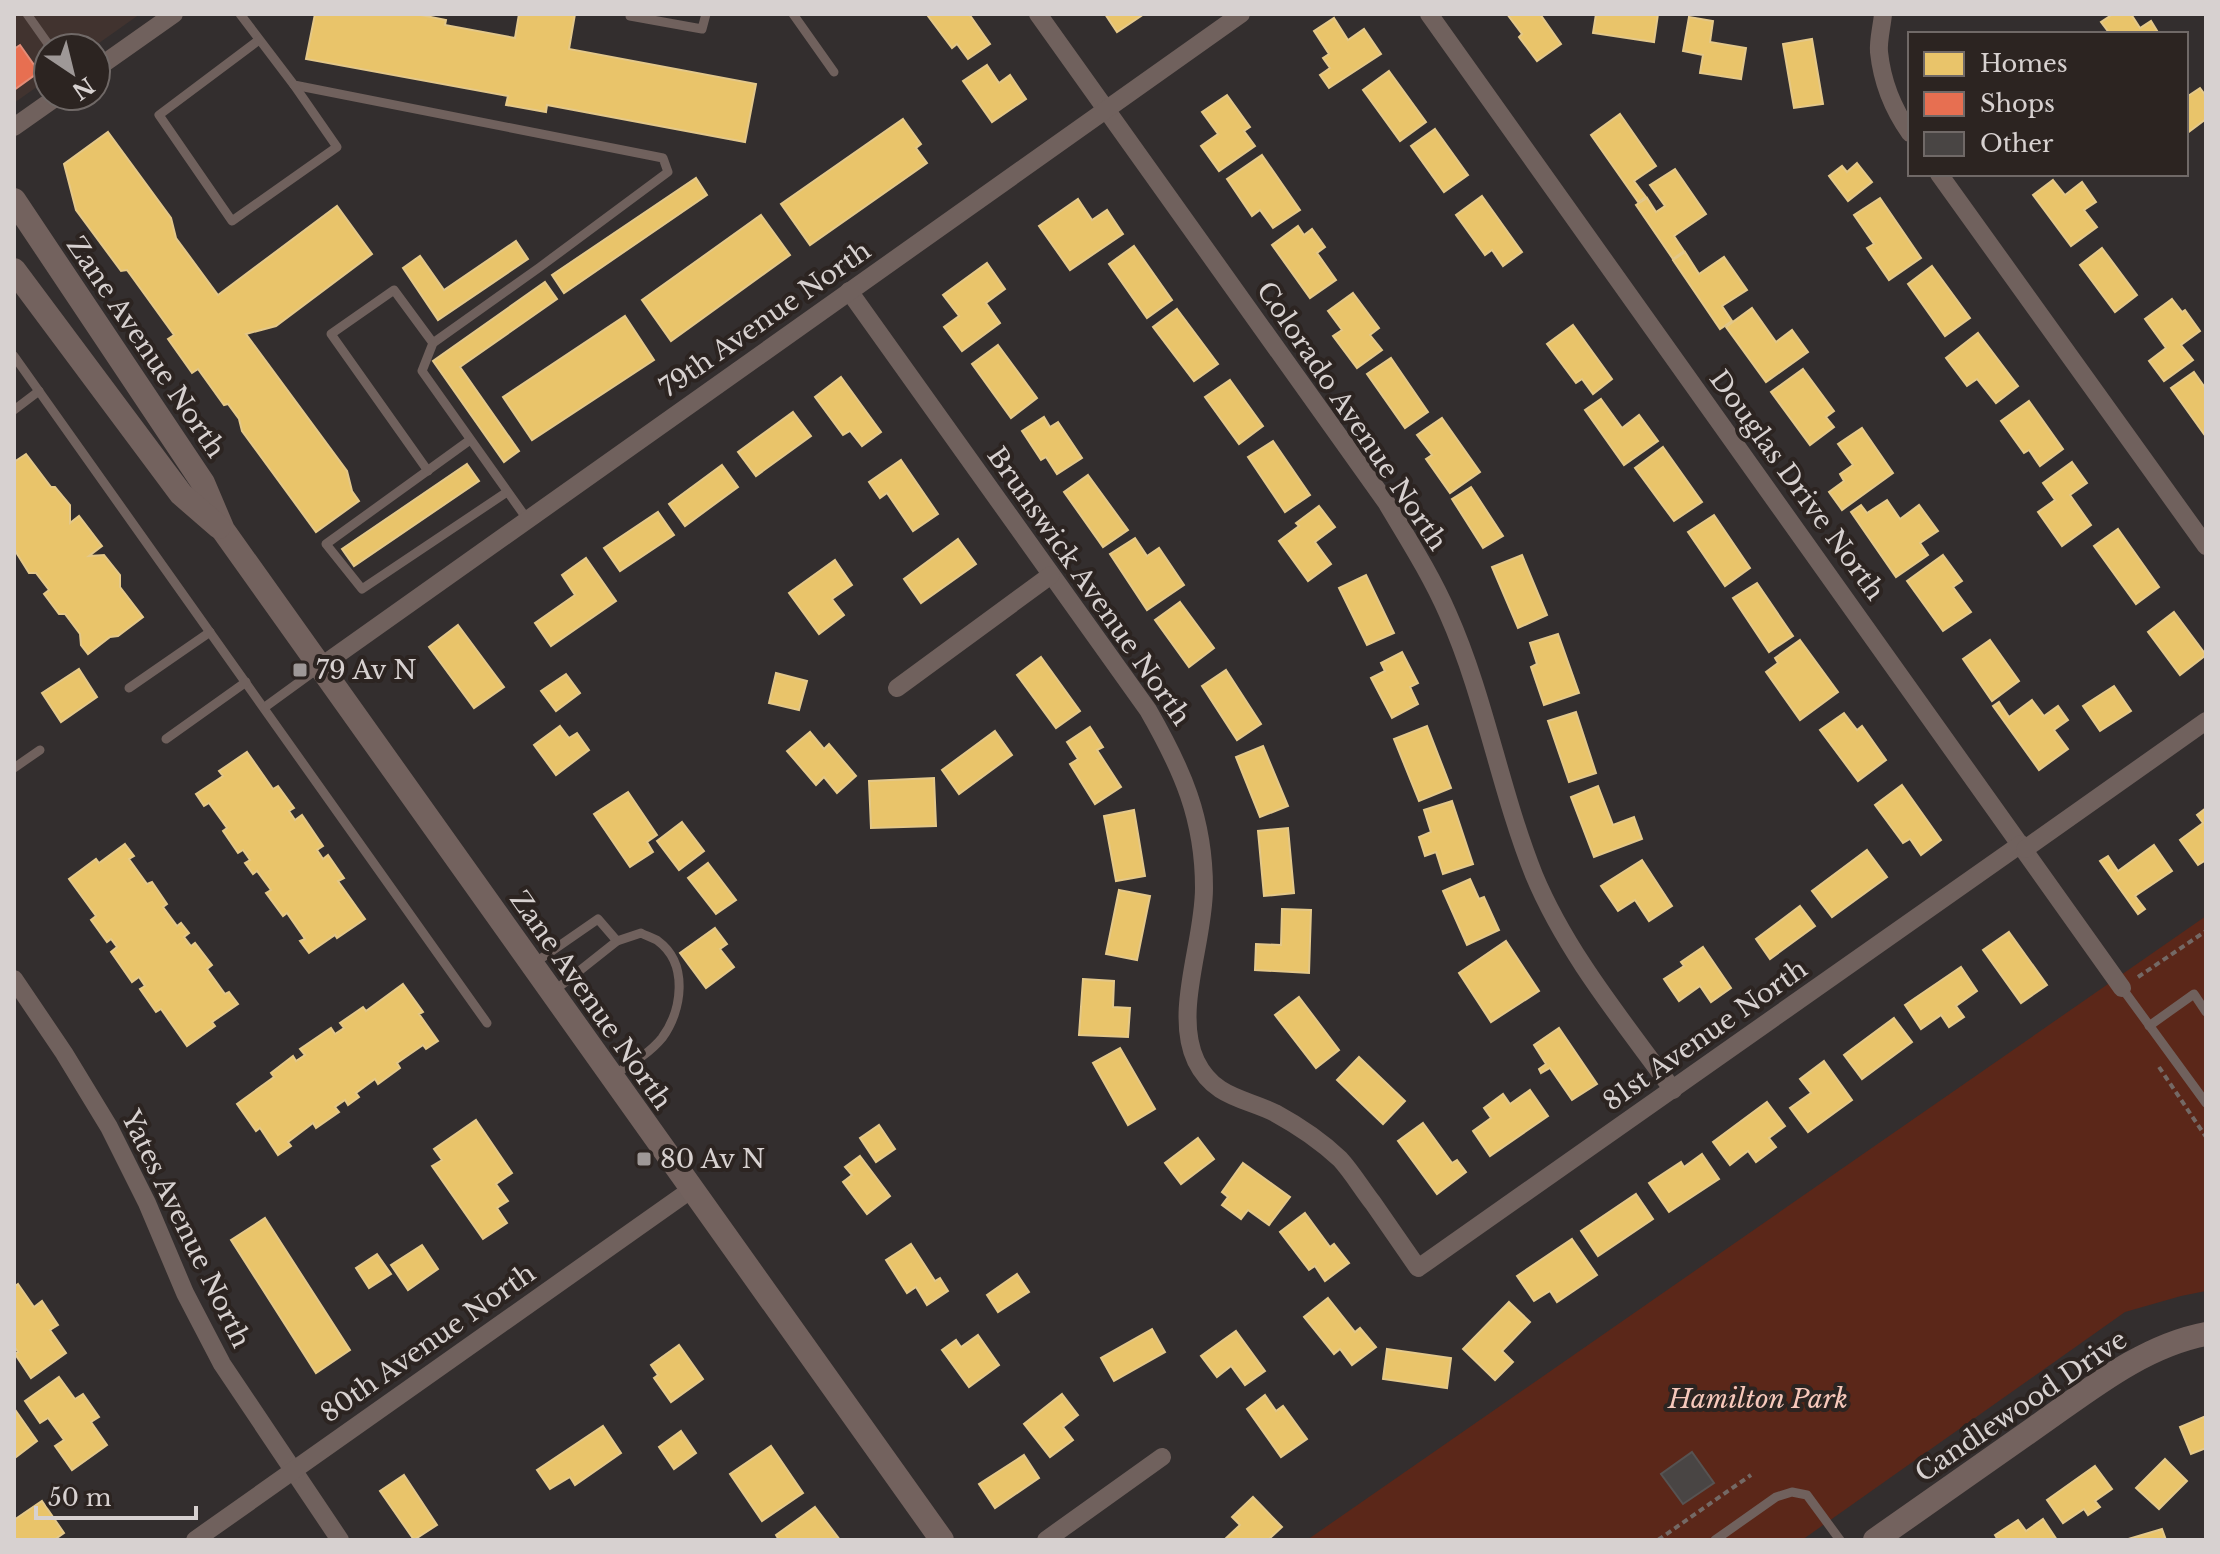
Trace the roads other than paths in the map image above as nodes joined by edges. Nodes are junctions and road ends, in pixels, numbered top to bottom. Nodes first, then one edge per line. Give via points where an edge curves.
1 (27, 14) edge
2 (174, 14) edge
3 (240, 14) edge
4 (630, 14) edge
5 (706, 14) edge
6 (793, 14) edge
7 (1038, 14) edge
8 (1241, 14) edge
9 (1429, 14) edge
10 (1883, 14) edge
11 (40, 32) edge
12 (259, 40) junction
13 (112, 58) edge
14 (834, 72) dead end
15 (294, 85) junction
16 (1106, 109) junction
17 (35, 112) edge
18 (14, 127) edge
19 (1908, 130) edge
20 (1940, 176) edge
21 (14, 200) edge
22 (14, 270) edge
23 (849, 291) junction
24 (433, 343) junction
25 (14, 356) edge
26 (39, 391) junction
27 (14, 410) edge
28 (470, 440) junction
29 (428, 471) junction
30 (507, 492) junction
31 (527, 519) junction
32 (223, 530) junction
33 (2206, 546) edge
34 (1051, 575) junction
35 (210, 632) junction
36 (320, 667) junction
37 (246, 682) junction
38 (129, 688) dead end
39 (897, 688) dead end
40 (265, 707) junction
41 (2206, 721) edge
42 (166, 739) dead end
43 (40, 750) dead end
44 (14, 768) edge
45 (2023, 847) junction
46 (617, 941) junction
47 (532, 965) junction
48 (14, 979) edge
49 (2122, 988) joint
50 (552, 993) junction
51 (2206, 1012) edge
52 (487, 1023) dead end
53 (2149, 1026) junction
54 (611, 1077) junction
55 (1673, 1090) junction
56 (2206, 1103) edge
57 (692, 1189) junction
58 (1418, 1268) joint
59 (2206, 1334) edge
60 (1162, 1457) dead end
61 (294, 1470) junction
62 (195, 1540) edge
63 (340, 1540) edge
64 (942, 1540) edge
65 (1046, 1540) edge
66 (1715, 1540) edge
67 (1840, 1540) edge
68 (1875, 1540) edge

1 - 11 lane
2 - 13 street
3 - 12 lane
4 - 5 lane via 702,29
6 - 14 lane
7 - 16 street, Colorado Avenue North
8 - 16 street, 79th Avenue North
9 - 45 street, Douglas Drive North
10 - 19 street via 1879,49 1886,86
12 - 15 lane
12 - 15 lane via 159,115 232,221 337,147
15 - 24 lane via 663,158 668,172
16 - 23 street, 79th Avenue North
16 - 55 street, Colorado Avenue North via 1420,557 1449,616 1516,825 1553,914 1588,973
17 - 18 street
20 - 33 street
21 - 32 main road, Zane Avenue North via 203,483
22 - 32 main road, Zane Avenue North via 181,494
23 - 31 street, 79th Avenue North
23 - 34 street, Brunswick Avenue North
24 - 28 lane via 422,371
24 - 29 lane via 394,290 331,334
25 - 26 lane
26 - 27 lane
26 - 35 lane
28 - 29 lane
28 - 30 lane
29 - 30 lane via 326,544 362,589
30 - 31 lane
31 - 36 street, 79th Avenue North
32 - 36 main road, Zane Avenue North
34 - 39 street
34 - 58 street, Brunswick Avenue North via 1148,710 1191,795 1204,889 1186,1014 1188,1041 1198,1065 1214,1085 1274,1113 1340,1160
35 - 37 lane
35 - 38 lane
36 - 40 lane
36 - 47 main road, Zane Avenue North
37 - 40 lane
37 - 42 lane
40 - 52 lane
41 - 45 street, 81st Avenue North
43 - 44 lane
45 - 49 street, Douglas Drive North
45 - 55 street, 81st Avenue North
46 - 47 lane via 598,919
46 - 50 lane
46 - 54 lane via 641,933 659,941 679,975 679,998 661,1039
47 - 50 main road, Zane Avenue North
48 - 61 street, Yates Avenue North via 109,1127 222,1364
49 - 53 lane
50 - 54 main road, Zane Avenue North
51 - 53 lane via 2194,994
53 - 56 lane
54 - 57 main road, Zane Avenue North
55 - 58 street, 81st Avenue North
57 - 61 street, 80th Avenue North
57 - 64 main road, Zane Avenue North
59 - 68 main road, Candlewood Drive via 2158,1349 2114,1373
60 - 65 street
61 - 62 street, 80th Avenue North
61 - 63 street, Yates Avenue North
66 - 67 lane via 1776,1497 1792,1492 1807,1495

